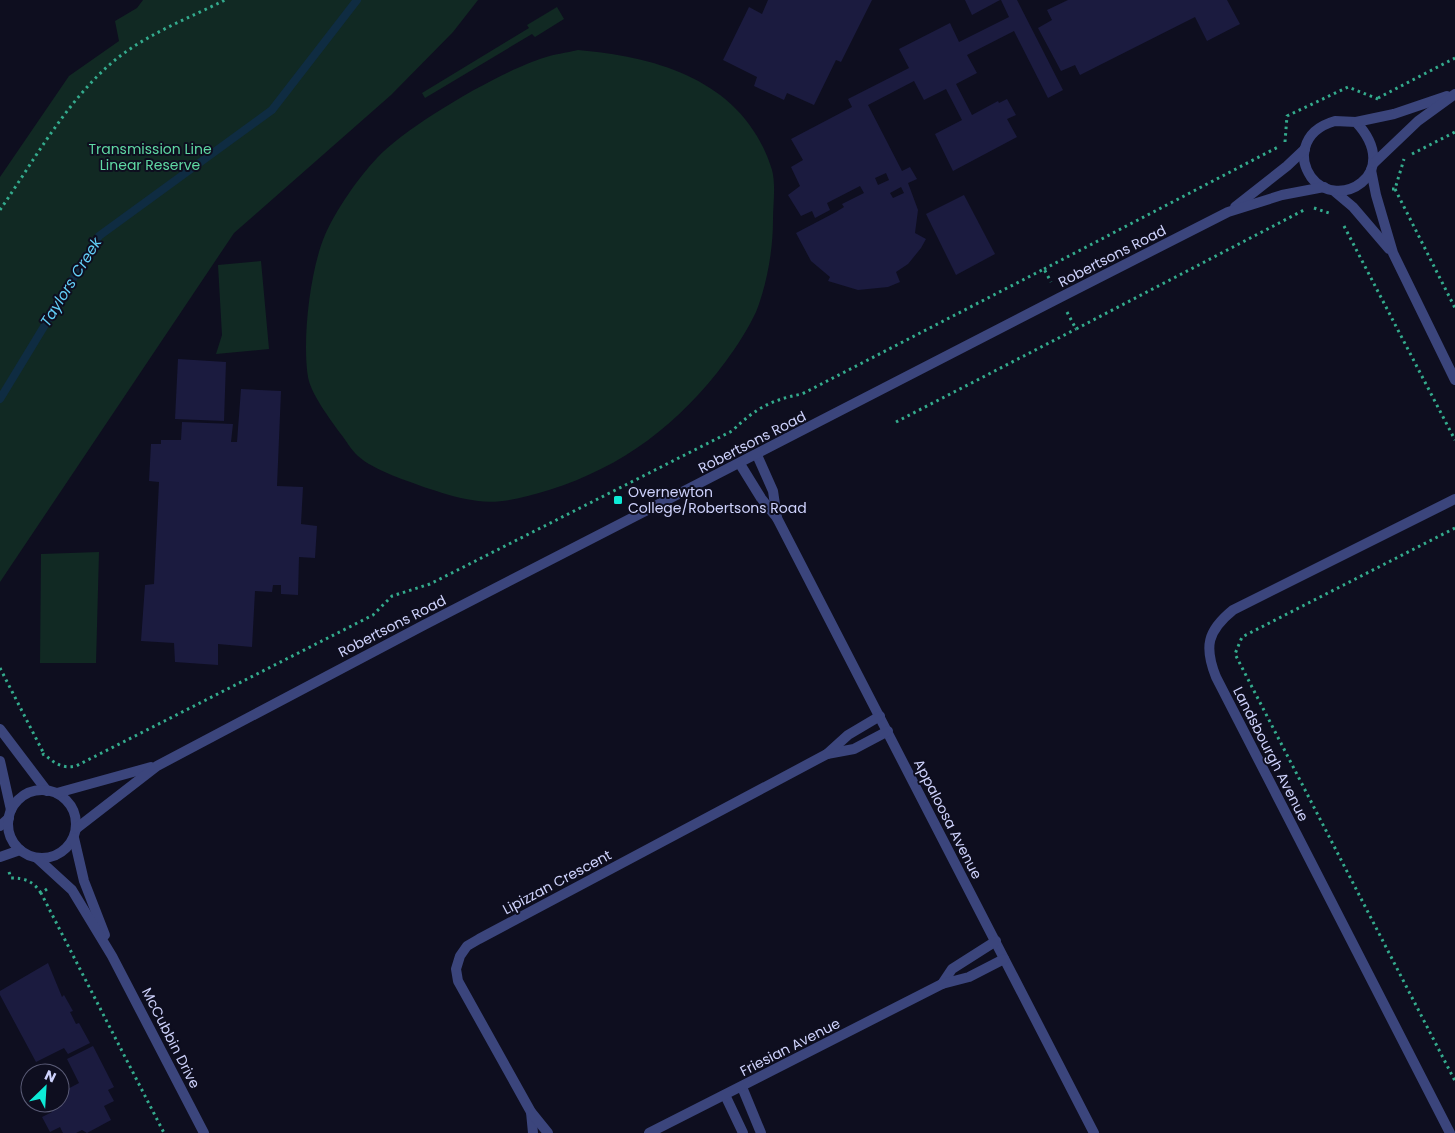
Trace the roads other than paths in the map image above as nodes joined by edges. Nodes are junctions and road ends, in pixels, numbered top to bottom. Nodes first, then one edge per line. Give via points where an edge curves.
1 (1455, 94) edge
2 (1356, 122) junction
3 (1304, 149) junction
4 (1373, 166) junction
5 (1324, 187) junction
6 (1334, 191) junction
7 (1228, 212) junction
8 (1393, 254) junction
9 (1455, 380) edge
10 (757, 455) junction
11 (740, 464) junction
12 (1455, 498) edge
13 (777, 518) junction
14 (880, 716) junction
15 (0, 729) edge
16 (888, 731) junction
17 (827, 754) junction
18 (0, 761) edge
19 (157, 766) junction
20 (52, 792) junction
21 (10, 814) junction
22 (0, 826) edge
23 (77, 828) junction
24 (74, 838) junction
25 (20, 850) junction
26 (1, 856) edge
27 (38, 858) junction
28 (996, 941) junction
29 (112, 956) junction
30 (1004, 959) junction
31 (942, 984) junction
32 (742, 1087) junction
33 (725, 1095) junction
34 (531, 1112) junction
35 (204, 1133) edge
36 (533, 1133) edge
37 (548, 1133) edge
38 (648, 1133) edge
39 (743, 1133) edge
40 (761, 1133) edge
41 (1094, 1133) edge
42 (1450, 1133) edge

1 - 2 street via 1394,114
1 - 4 street via 1418,121
2 - 3 street via 1324,124 1308,139
2 - 4 street via 1371,140
3 - 5 street via 1308,172
3 - 7 street, Robertsons Road via 1288,166
4 - 6 street via 1356,186
4 - 8 street via 1376,195
5 - 6 street
5 - 7 street, Robertsons Road via 1282,195
6 - 8 street via 1353,206
7 - 10 street, Robertsons Road
8 - 9 street
10 - 11 street, Robertsons Road
10 - 13 street, Appaloosa Avenue via 773,490
11 - 13 street, Appaloosa Avenue
11 - 19 street, Robertsons Road
12 - 42 street, Landsbourgh Avenue via 1233,610 1214,631 1208,657
13 - 14 street, Appaloosa Avenue
14 - 16 street, Appaloosa Avenue
14 - 17 street, Lipizzan Crescent via 848,735
15 - 20 street
16 - 17 street, Lipizzan Crescent via 854,749
16 - 28 street, Appaloosa Avenue
17 - 34 street, Lipizzan Crescent via 467,946 456,969 458,981
18 - 21 street
19 - 20 street, Robertsons Road
19 - 23 street, Robertsons Road
20 - 21 street via 26,794
20 - 23 street via 72,808
21 - 22 street
21 - 25 street via 8,830
23 - 24 street
24 - 27 street via 59,854
24 - 29 street, McCubbin Drive via 84,881
25 - 26 street
25 - 27 street
27 - 29 street, McCubbin Drive via 72,890
28 - 30 street, Appaloosa Avenue
28 - 31 street, Friesian Avenue via 952,969
29 - 35 street, McCubbin Drive
30 - 31 street, Friesian Avenue via 969,977
30 - 41 street, Appaloosa Avenue
31 - 32 street, Friesian Avenue
32 - 33 street, Friesian Avenue
32 - 40 street
33 - 38 street, Friesian Avenue
33 - 39 street
34 - 36 street, Lipizzan Crescent
34 - 37 street, Lipizzan Crescent

